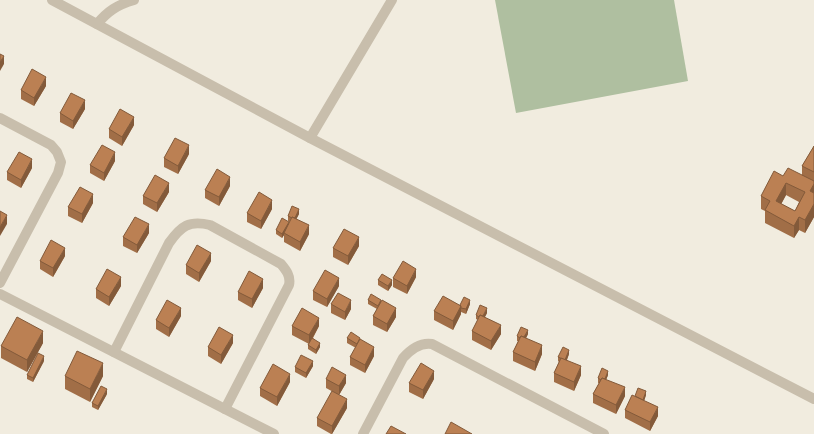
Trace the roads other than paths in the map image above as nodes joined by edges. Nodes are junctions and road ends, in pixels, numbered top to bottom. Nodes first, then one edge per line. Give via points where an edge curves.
1 (52, 0) edge
2 (134, 0) edge
3 (392, 0) edge
4 (97, 24) junction
5 (0, 118) edge
6 (310, 138) junction
7 (0, 283) edge
8 (0, 294) edge
9 (114, 352) junction
10 (814, 399) edge
11 (225, 408) junction
12 (274, 434) edge
13 (363, 434) edge
14 (604, 434) edge

1 - 4 street
2 - 4 street via 115,7
3 - 6 street
4 - 6 street
5 - 7 street via 51,145 61,162 58,173
6 - 10 street
8 - 9 street
9 - 11 street
9 - 11 street via 169,242 189,224 210,225 280,264 290,280
11 - 12 street
13 - 14 street via 403,358 424,344 432,344

